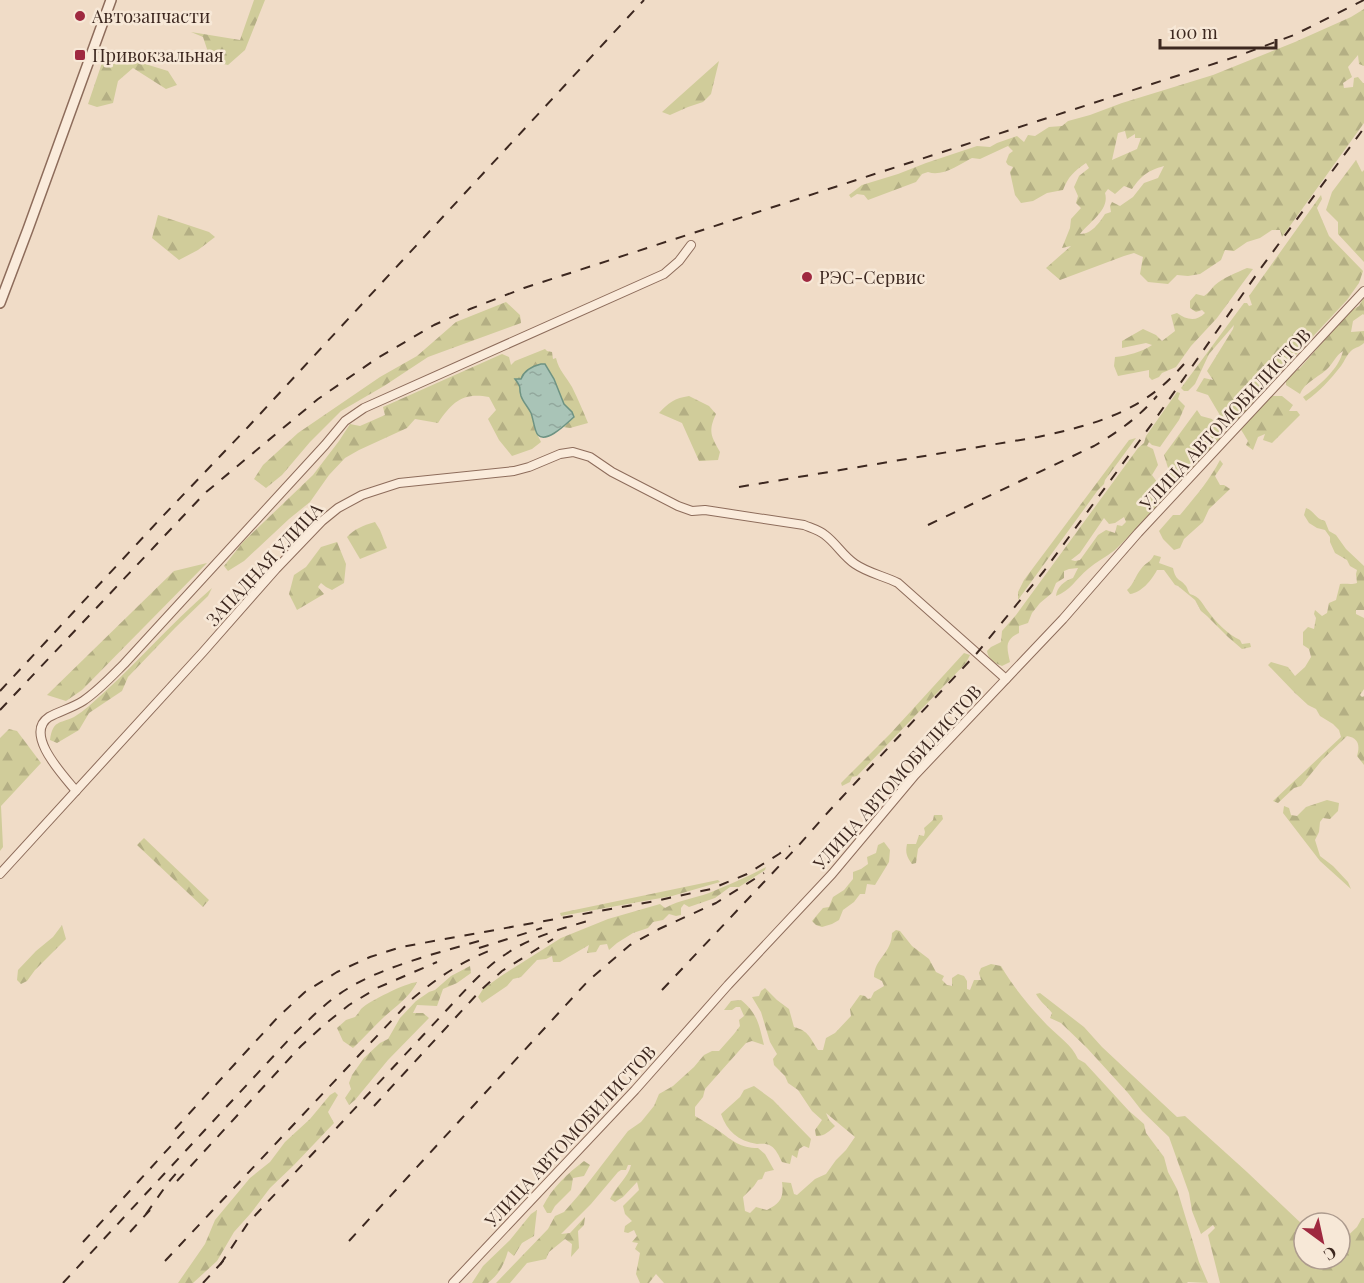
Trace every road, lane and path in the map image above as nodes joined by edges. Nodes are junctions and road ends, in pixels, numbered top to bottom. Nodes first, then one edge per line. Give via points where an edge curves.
1 (111, 0) edge
2 (691, 245) dead end
3 (1364, 291) edge
4 (0, 303) edge
5 (1006, 679) junction
6 (76, 791) junction
7 (0, 874) edge
8 (453, 1283) edge

1 - 4 street
2 - 6 street via 664,274 364,408 345,421 124,664 82,702 43,724 43,744
3 - 5 street, УЛИЦА АВТОМОБИЛИСТОВ
5 - 6 street, ЗАПАДНАЯ УЛИЦА via 898,583 856,565 825,534 804,525 692,511 590,457 573,452 514,471 399,483 338,508 276,569
5 - 8 street, УЛИЦА АВТОМОБИЛИСТОВ via 635,1090
6 - 7 street, ЗАПАДНАЯ УЛИЦА

